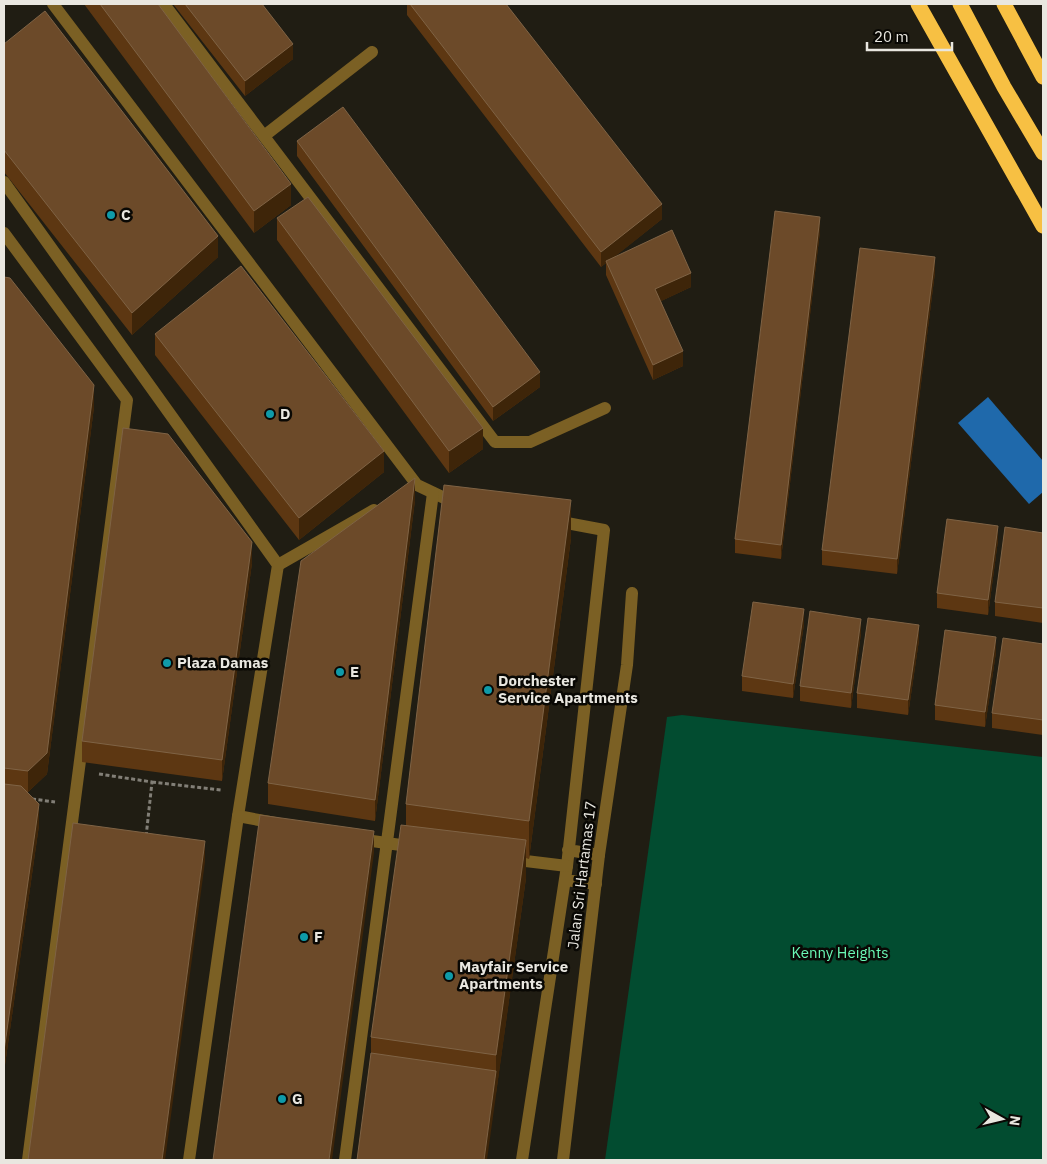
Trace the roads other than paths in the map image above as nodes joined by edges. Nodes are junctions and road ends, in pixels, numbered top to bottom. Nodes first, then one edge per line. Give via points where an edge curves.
1 (164, 4) edge
2 (918, 4) edge
3 (960, 4) edge
4 (1004, 4) edge
5 (53, 9) edge
6 (372, 52) dead end
7 (1043, 77) edge
8 (264, 136) junction
9 (1043, 153) edge
10 (4, 182) edge
11 (1043, 226) edge
12 (4, 233) edge
13 (605, 408) dead end
14 (432, 493) junction
15 (384, 504) edge
16 (472, 507) edge
17 (548, 520) edge
18 (278, 566) junction
19 (632, 594) dead end
20 (238, 816) junction
21 (284, 825) edge
22 (349, 837) edge
23 (386, 844) junction
24 (424, 848) edge
25 (568, 850) junction
26 (599, 855) junction
27 (500, 858) edge
28 (567, 866) junction
29 (565, 880) junction
30 (596, 884) junction
31 (28, 1160) edge
32 (189, 1160) edge
33 (345, 1160) edge
34 (522, 1160) edge
35 (563, 1160) edge

1 - 8 street
2 - 11 highway
3 - 9 highway
4 - 7 highway
5 - 14 street via 413,487
6 - 8 street
8 - 13 street via 496,442 530,442
10 - 18 street
12 - 31 street via 127,400
14 - 16 street
14 - 23 street
15 - 18 street
17 - 25 street via 604,530
18 - 20 street
19 - 26 street, Jalan Sri Hartamas 17 via 628,665
20 - 21 street
20 - 32 street
22 - 23 street
23 - 24 street
23 - 33 street
25 - 26 street
25 - 28 street
26 - 30 street, Jalan Sri Hartamas 17
27 - 28 street
28 - 29 street
29 - 30 street
29 - 34 street
30 - 35 street, Jalan Sri Hartamas 17

